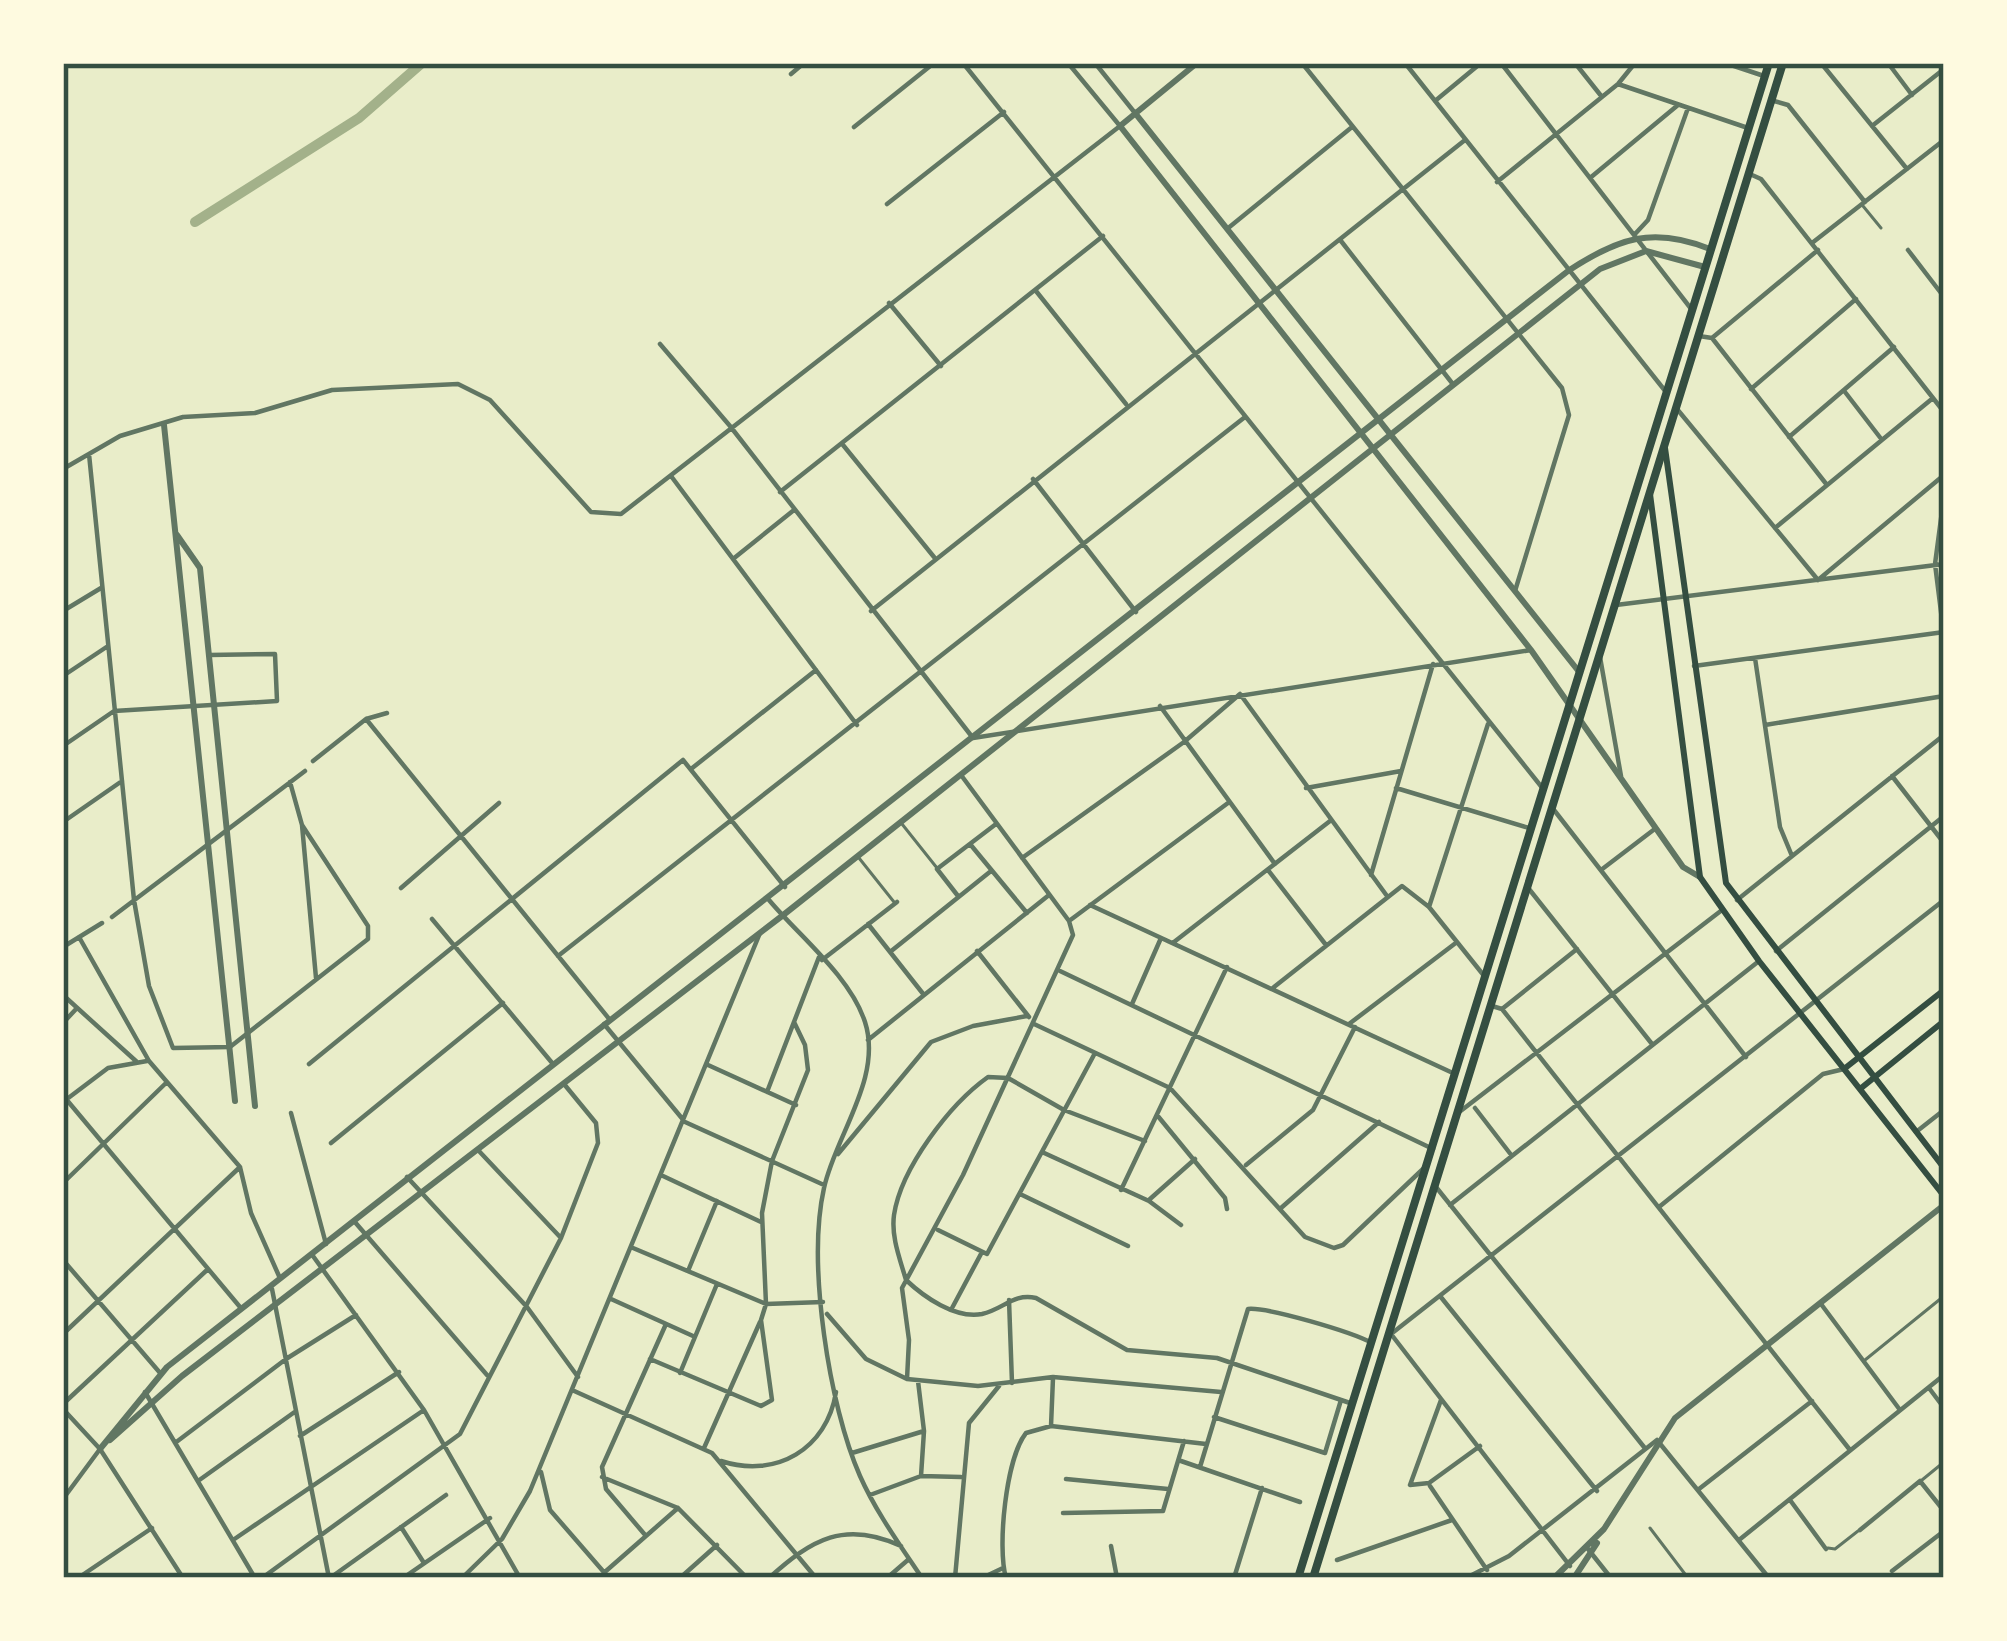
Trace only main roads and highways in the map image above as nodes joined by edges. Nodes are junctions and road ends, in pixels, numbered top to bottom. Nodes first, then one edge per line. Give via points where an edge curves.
1 (1768, 63) edge
2 (1783, 63) edge
3 (1665, 448) junction
4 (1650, 494) junction
5 (1944, 990) edge
6 (1944, 1022) edge
7 (1858, 1058) junction
8 (1844, 1069) junction
9 (1873, 1078) junction
10 (1860, 1089) junction
11 (1944, 1168) edge
12 (1944, 1201) edge
13 (1298, 1578) edge
14 (1313, 1578) edge

1 - 13 highway
2 - 3 highway
3 - 4 highway
3 - 7 main road via 1723,874
4 - 8 main road via 1700,877
4 - 14 highway via 1497,1007
5 - 7 main road
6 - 9 main road
7 - 8 main road
7 - 9 main road
8 - 10 main road
9 - 10 main road
9 - 11 main road
10 - 12 main road

